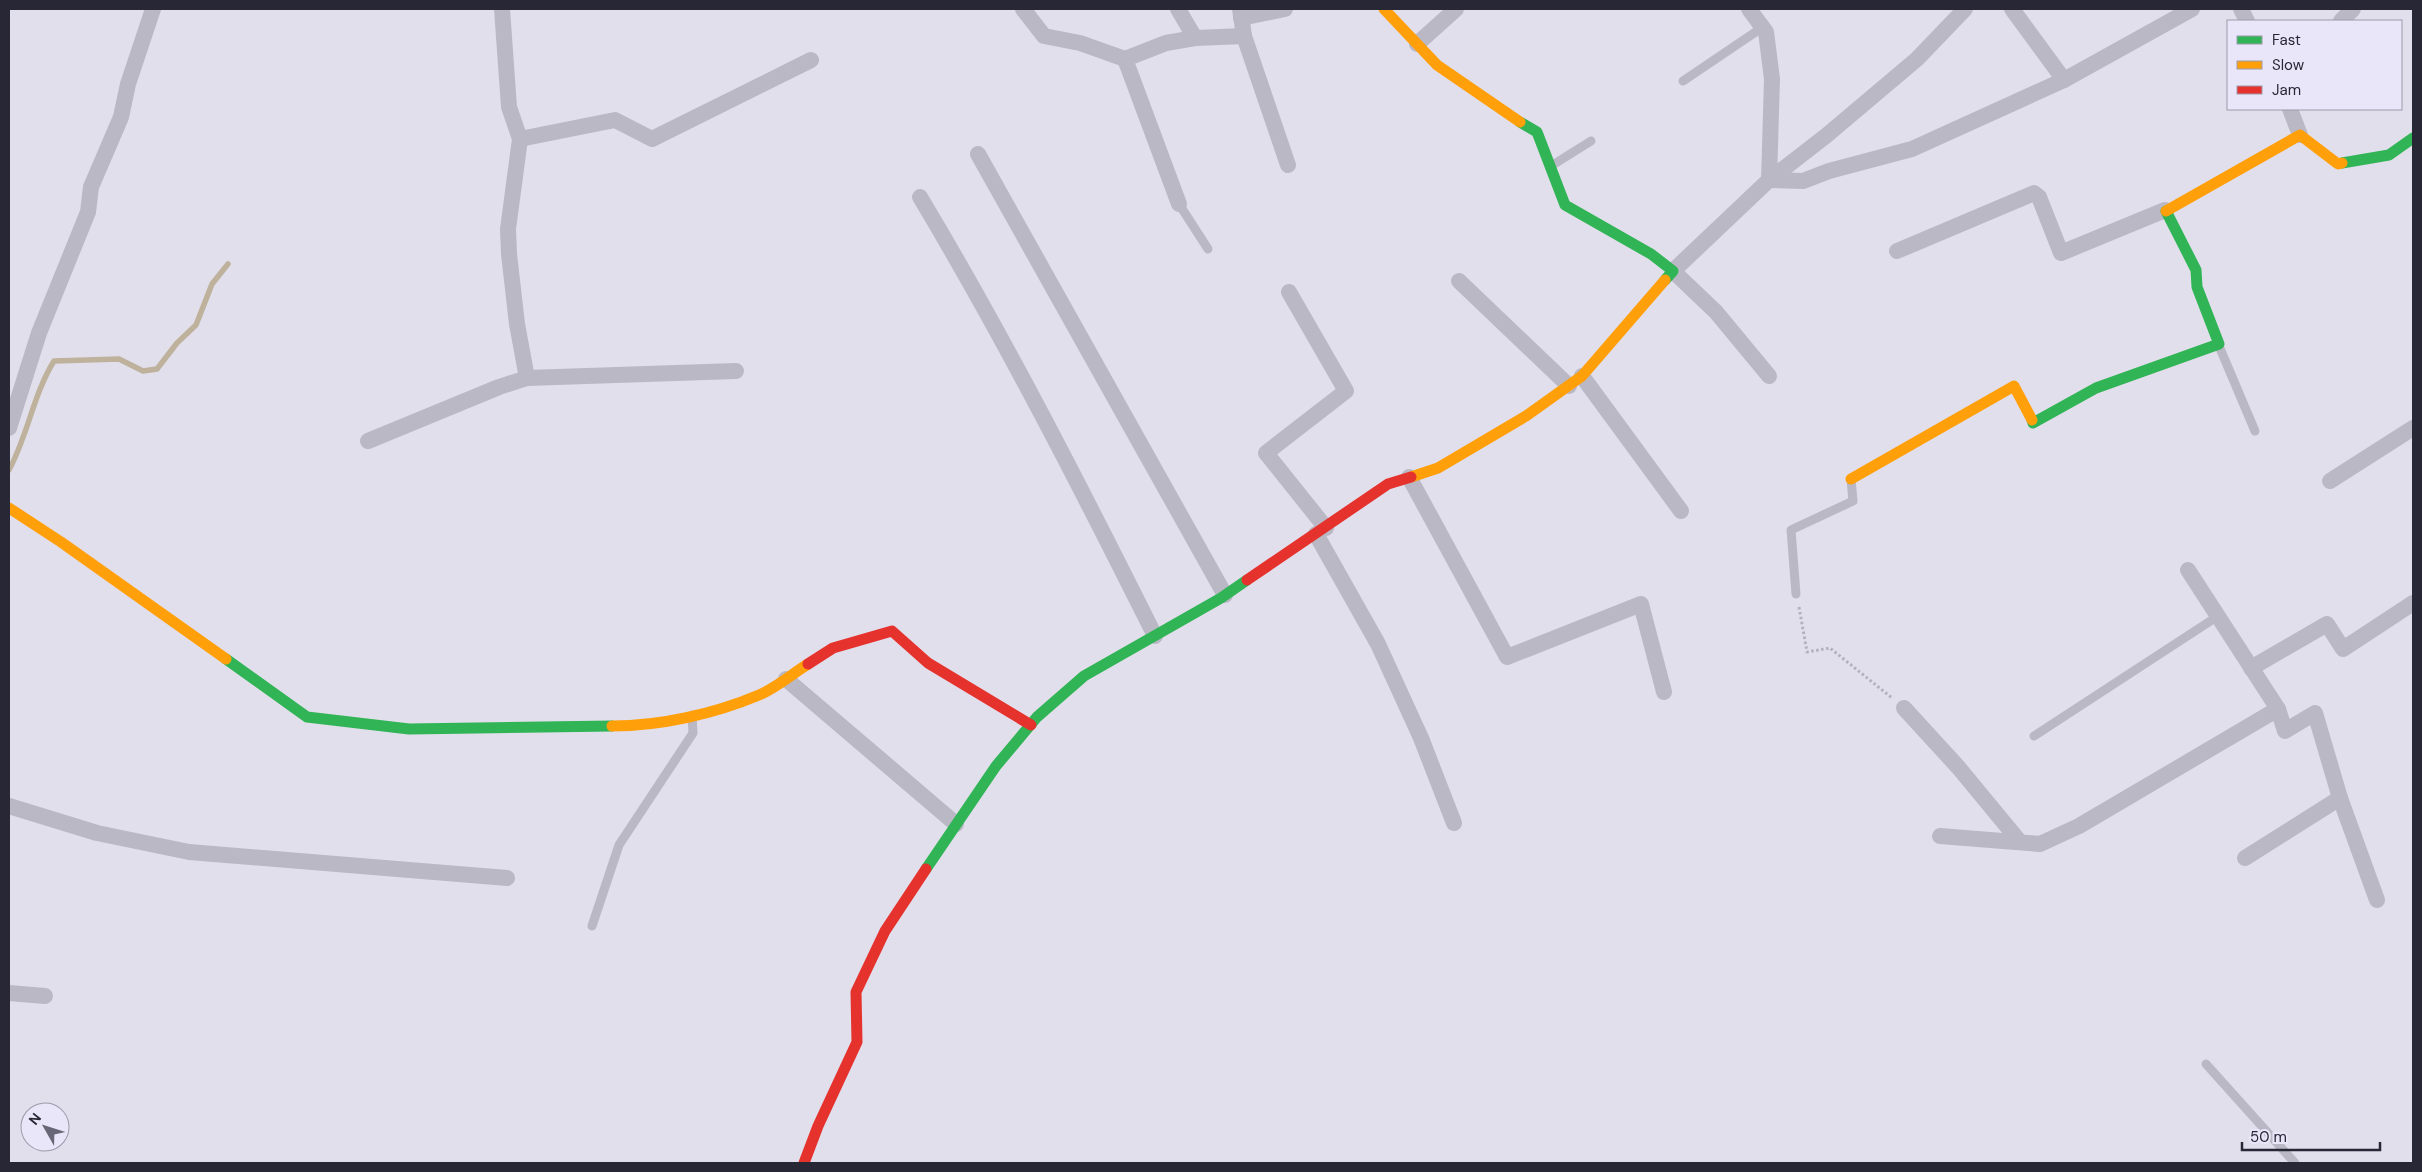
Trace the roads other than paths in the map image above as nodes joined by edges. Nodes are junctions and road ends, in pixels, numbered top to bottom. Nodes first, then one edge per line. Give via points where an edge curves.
1 (153, 9) edge
2 (502, 9) edge
3 (1023, 9) edge
4 (1178, 9) edge
5 (1285, 9) edge
6 (1384, 9) edge
7 (1456, 9) edge
8 (1749, 9) edge
9 (1965, 9) edge
10 (2012, 9) edge
11 (2192, 9) edge
12 (2353, 9) edge
13 (1241, 13) edge
14 (2342, 20) edge
15 (1763, 27) junction
16 (1244, 36) junction
17 (1195, 38) junction
18 (1417, 44) junction
19 (1125, 59) junction
20 (811, 60) dead end
21 (2064, 80) junction
22 (1683, 81) dead end
23 (2290, 110) edge
24 (2300, 134) junction
25 (2413, 138) edge
26 (520, 139) junction
27 (1591, 141) dead end
28 (978, 154) dead end
29 (1288, 165) dead end
30 (1550, 166) junction
31 (1769, 180) junction
32 (920, 197) dead end
33 (1179, 204) joint
34 (2165, 210) junction
35 (1208, 249) dead end
36 (1897, 251) dead end
37 (1673, 270) junction
38 (1459, 281) dead end
39 (1289, 292) dead end
40 (2219, 344) junction
41 (736, 371) dead end
42 (1582, 376) junction
43 (1769, 376) dead end
44 (527, 378) junction
45 (1569, 386) junction
46 (9, 428) edge
47 (2413, 428) edge
48 (2254, 431) dead end
49 (368, 441) dead end
50 (1409, 477) junction
51 (1851, 479) joint
52 (2330, 481) dead end
53 (9, 508) edge
54 (1681, 511) dead end
55 (1321, 531) junction
56 (2188, 570) dead end
57 (1796, 594) road end
58 (1225, 595) junction
59 (2413, 603) edge
60 (2218, 616) junction
61 (1155, 636) junction
62 (2251, 668) junction
63 (786, 679) junction
64 (1664, 692) dead end
65 (1904, 708) road end
66 (2278, 709) junction
67 (692, 715) junction
68 (1030, 725) junction
69 (2034, 736) dead end
70 (2340, 798) junction
71 (9, 806) edge
72 (1454, 823) dead end
73 (956, 824) junction
74 (1940, 836) dead end
75 (2020, 842) junction
76 (2245, 858) dead end
77 (507, 878) dead end
78 (2377, 900) dead end
79 (592, 926) dead end
80 (9, 993) edge
81 (45, 996) dead end
82 (2206, 1064) dead end
83 (804, 1163) edge
84 (2295, 1163) edge

1 - 46 street via 128,84 121,117 91,186 88,212 40,333
2 - 26 street via 509,107
3 - 19 street via 1044,36 1080,43
4 - 17 street
5 - 13 street
6 - 18 street
7 - 18 street
8 - 15 street
9 - 31 street via 1917,59
10 - 21 street
11 - 21 street
12 - 14 street
13 - 16 street
15 - 22 lane
15 - 31 street via 1772,79
16 - 17 street
16 - 29 street
17 - 19 street via 1166,42
18 - 30 street via 1437,65 1537,132
19 - 33 street
20 - 26 street via 652,139 615,120
21 - 31 street via 1912,150 1829,171 1803,181
23 - 24 street
24 - 25 street via 2338,164 2390,155
24 - 34 street via 2206,190
26 - 44 street via 508,238 517,324
27 - 30 lane
28 - 58 street
30 - 37 street via 1565,205
31 - 37 street
32 - 61 street via 964,272
33 - 35 lane
34 - 36 street via 2061,253 2039,197 2034,194
34 - 40 street via 2196,270 2197,287
37 - 42 street
37 - 43 street via 1716,312
38 - 45 street
39 - 55 street via 1346,391 1266,453
40 - 48 lane
40 - 51 street via 2096,388 2033,423 2014,386
41 - 44 street
42 - 45 street
42 - 54 street
44 - 49 street
45 - 50 street via 1526,416 1438,468
47 - 52 street
50 - 55 street via 1388,484
50 - 64 street via 1507,657 1641,604
51 - 57 lane via 1853,501 1791,530
53 - 67 street via 307,717 409,729 634,726
55 - 58 street
55 - 72 street via 1421,738
56 - 60 street
58 - 61 street
59 - 62 street via 2343,649 2327,624
60 - 62 street
60 - 69 lane
61 - 68 street via 1084,676
62 - 66 street
63 - 67 street via 760,695
63 - 68 street via 833,648 892,631 936,668
63 - 73 street
65 - 75 street
66 - 70 street via 2285,732 2316,713
66 - 75 street via 2079,826 2040,844
67 - 79 lane via 693,733 619,845
68 - 73 street via 996,766
70 - 76 street
70 - 78 street
71 - 77 street via 96,833 189,852
73 - 83 street via 885,931 856,992 857,1042
74 - 75 street
80 - 81 street
82 - 84 lane

